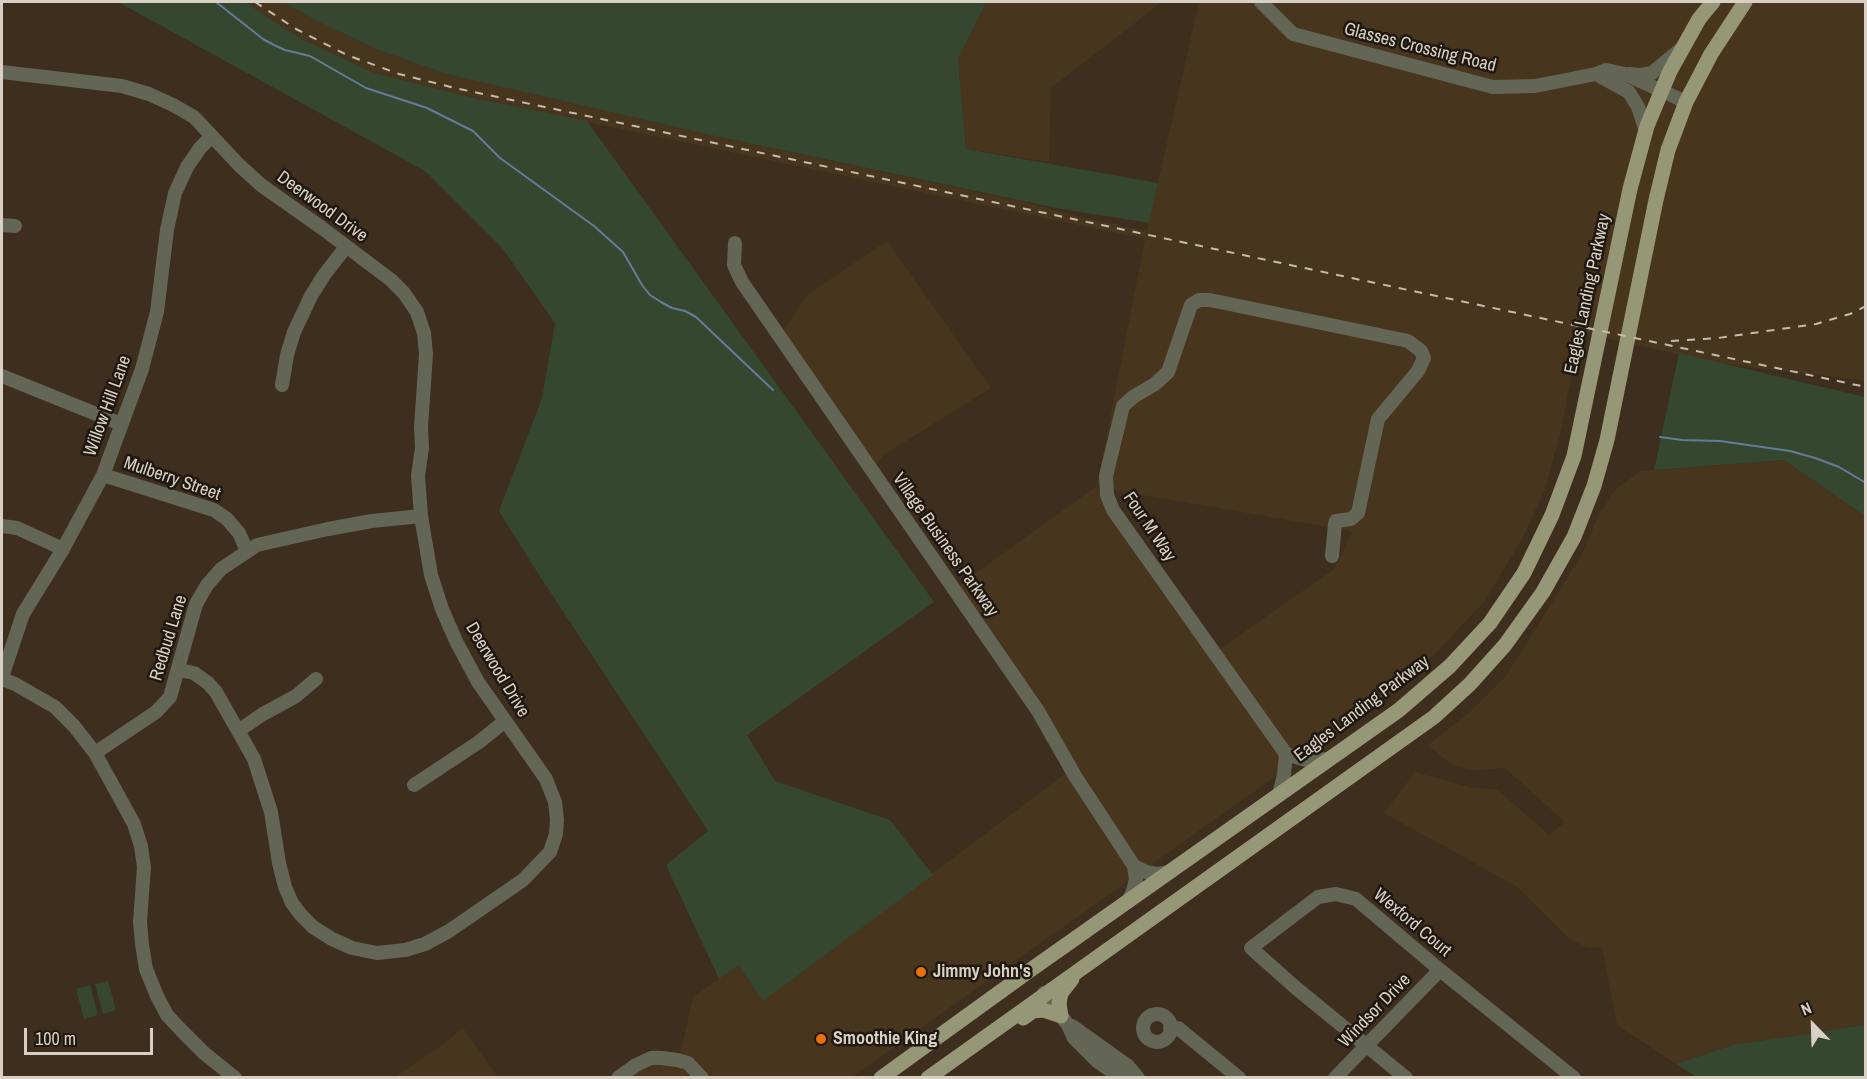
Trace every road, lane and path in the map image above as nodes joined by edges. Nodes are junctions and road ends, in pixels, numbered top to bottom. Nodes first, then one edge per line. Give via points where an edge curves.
1 (1261, 2) edge
2 (1713, 2) edge
3 (1745, 2) edge
4 (1683, 47) junction
5 (2, 72) edge
6 (1596, 74) junction
7 (1625, 74) junction
8 (1661, 91) junction
9 (1686, 102) junction
10 (1646, 131) junction
11 (212, 136) junction
12 (735, 243) dead end
13 (346, 247) junction
14 (2, 376) edge
15 (282, 385) dead end
16 (121, 424) junction
17 (103, 475) junction
18 (421, 516) junction
19 (2, 526) edge
20 (63, 549) junction
21 (247, 551) junction
22 (1332, 556) dead end
23 (179, 670) junction
24 (2, 678) edge
25 (316, 679) dead end
26 (505, 721) junction
27 (238, 731) junction
28 (95, 753) junction
29 (1286, 754) junction
30 (1329, 759) junction
31 (414, 785) dead end
32 (1279, 795) junction
33 (1134, 866) junction
34 (1170, 872) junction
35 (1128, 902) junction
36 (1083, 966) junction
37 (1440, 970) junction
38 (1044, 993) junction
39 (1066, 1023) junction
40 (1170, 1028) dead end
41 (1366, 1045) junction
42 (235, 1077) edge
43 (618, 1077) edge
44 (702, 1077) edge
45 (881, 1077) edge
46 (928, 1077) edge
47 (1121, 1077) edge
48 (1138, 1077) edge
49 (1239, 1077) edge
50 (1335, 1077) edge
51 (1406, 1077) edge
52 (1574, 1077) edge

1 - 6 street, Glasses Crossing Road via 1293,34 1493,87 1535,86
2 - 4 main road, Eagles Landing Parkway
3 - 9 main road
4 - 7 street via 1652,73
4 - 8 main road, Eagles Landing Parkway
5 - 11 street, Deerwood Drive via 122,86 149,94 194,117
6 - 7 street, Glasses Crossing Road via 1606,70
6 - 10 street via 1629,92
7 - 8 street, Glasses Crossing Road
8 - 9 street, Glasses Crossing Road
8 - 10 main road, Eagles Landing Parkway
9 - 36 main road via 1668,150 1594,486 1574,537 1543,592 1505,645 1434,717
10 - 30 main road, Eagles Landing Parkway via 1630,189 1574,456 1524,573 1490,623 1450,666 1399,710
11 - 13 street, Deerwood Drive via 261,185
11 - 16 street, Willow Hill Lane via 186,167 175,194 157,312 142,369
12 - 33 street, Village Business Parkway via 734,266 742,282 1038,711
13 - 15 street via 311,296 294,332
13 - 18 street, Deerwood Drive via 404,293 417,312 424,333 418,476
14 - 16 street
16 - 17 street, Willow Hill Lane
17 - 20 street, Willow Hill Lane
17 - 21 street, Mulberry Street via 214,510 239,533
18 - 21 street, Redbud Lane via 328,529 257,545
18 - 26 street, Deerwood Drive via 431,575 442,609 478,682
19 - 20 street via 16,528
20 - 24 street, Willow Hill Lane via 23,614
21 - 23 street, Redbud Lane via 221,569 196,604
22 - 29 street, Four M Way via 1336,521 1351,519 1358,513 1378,419 1418,371 1424,358 1421,351 1407,342 1199,300 1191,305 1168,372 1123,406 1106,476 1107,495 1113,510
23 - 27 street, Deerwood Drive via 194,673 208,683
23 - 28 street, Redbud Lane via 170,696 156,712
24 - 28 street via 56,707
25 - 27 street via 296,696
26 - 27 street, Deerwood Drive via 546,779 555,802 556,826 550,852 523,880 449,931 425,944 377,953 332,939 314,927 292,903 254,759
26 - 31 street
28 - 42 street via 134,824 141,846 142,944 146,969 157,996 180,1030
29 - 30 street via 1306,760
29 - 32 street
30 - 32 main road, Eagles Landing Parkway
32 - 34 main road, Eagles Landing Parkway
33 - 34 street via 1152,873
33 - 35 street via 1136,879
34 - 35 main road, Eagles Landing Parkway
35 - 45 main road, Eagles Landing Parkway
36 - 38 main road
36 - 39 main road via 1061,993 1059,1004
37 - 41 street, Windsor Drive
37 - 41 street, Wexford Court via 1356,899 1336,894 1318,897 1251,948
37 - 52 street, Wexford Court
38 - 39 street
38 - 46 main road
39 - 46 main road via 1043,1010 1033,1011 965,1059
39 - 47 street via 1092,1047 1097,1061
39 - 48 street
40 - 49 street via 1178,1028
41 - 50 street, Windsor Drive
41 - 51 street
43 - 44 street via 636,1065 662,1058 688,1063

